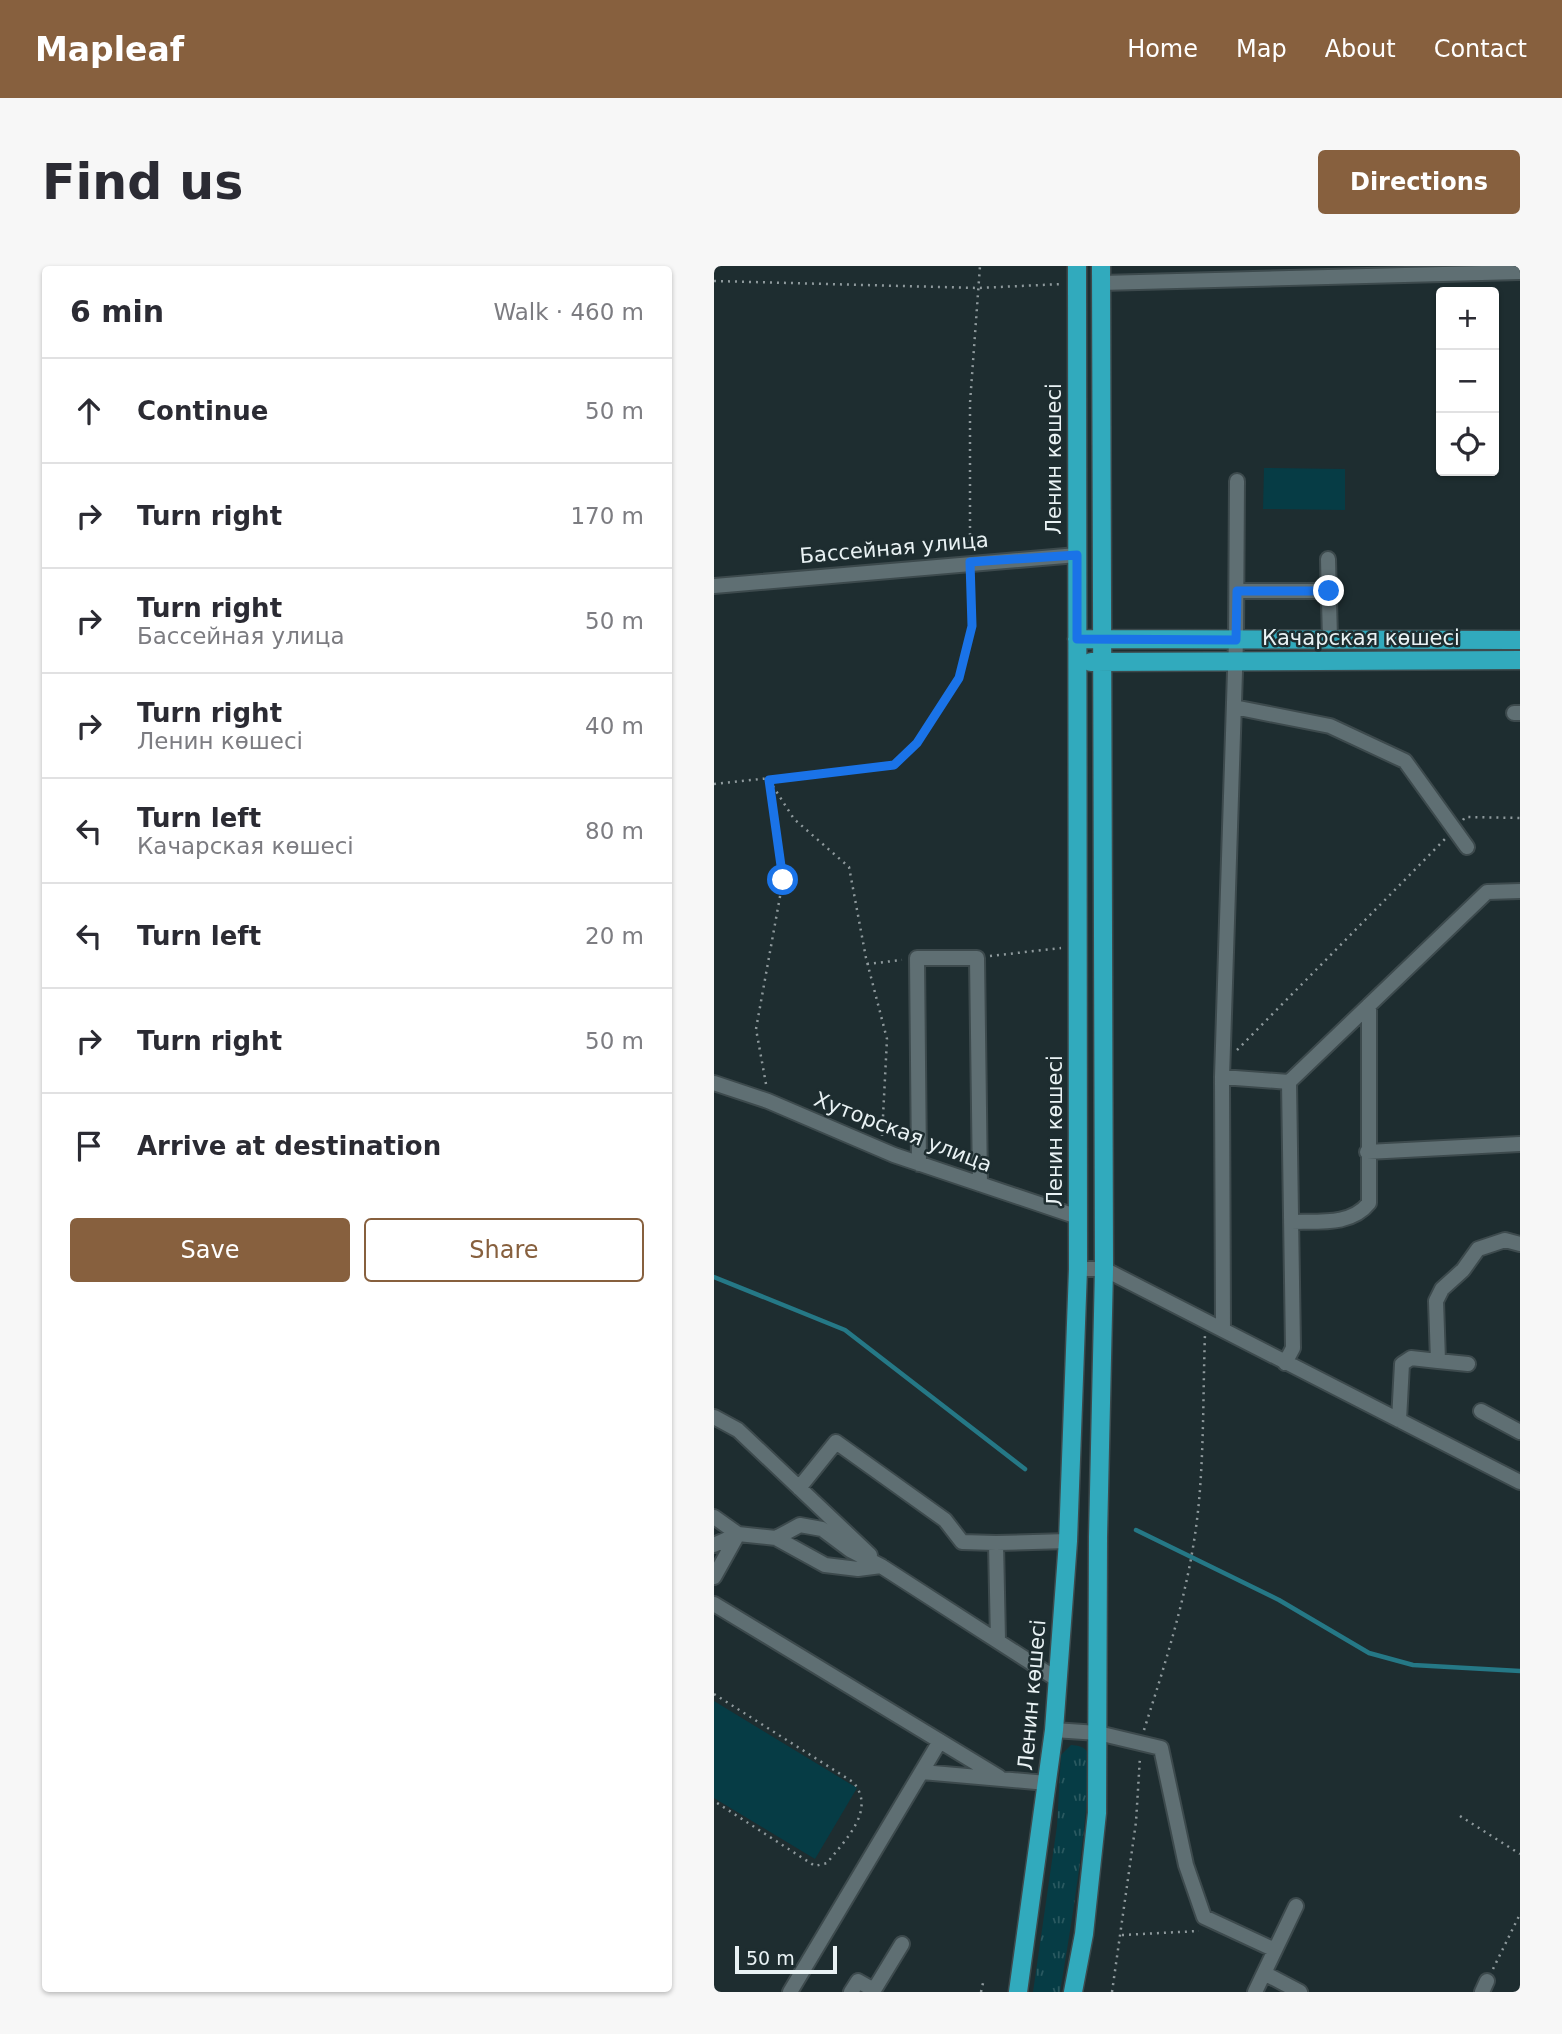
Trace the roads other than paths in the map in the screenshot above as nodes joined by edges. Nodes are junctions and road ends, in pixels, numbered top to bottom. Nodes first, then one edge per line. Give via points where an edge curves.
1 (1520, 272) edge
2 (1101, 274) edge
3 (1077, 275) edge
4 (1237, 481) dead end
5 (1077, 555) junction
6 (1328, 559) dead end
7 (714, 586) edge
8 (1237, 591) junction
9 (1329, 591) junction
10 (1077, 639) junction
11 (1102, 640) junction
12 (1236, 640) junction
13 (1330, 640) junction
14 (1520, 640) edge
15 (1236, 661) junction
16 (1520, 661) edge
17 (1077, 662) junction
18 (1102, 662) junction
19 (1234, 707) junction
20 (1467, 846) dead end
21 (1520, 891) edge
22 (1369, 1005) junction
23 (1222, 1071) junction
24 (1289, 1082) junction
25 (714, 1083) edge
26 (1520, 1144) edge
27 (1367, 1152) junction
28 (919, 1164) junction
29 (980, 1184) junction
30 (1078, 1217) junction
31 (1291, 1222) junction
32 (1520, 1244) edge
33 (1078, 1269) junction
34 (1104, 1269) junction
35 (1223, 1329) junction
36 (1438, 1361) junction
37 (1285, 1363) junction
38 (1468, 1364) dead end
39 (1481, 1411) dead end
40 (714, 1417) edge
41 (1399, 1420) junction
42 (1520, 1432) edge
43 (1520, 1482) edge
44 (799, 1488) junction
45 (714, 1517) edge
46 (738, 1534) junction
47 (776, 1538) junction
48 (1068, 1541) junction
49 (996, 1543) junction
50 (714, 1545) edge
51 (881, 1566) junction
52 (714, 1577) edge
53 (714, 1604) edge
54 (998, 1642) junction
55 (1058, 1680) junction
56 (1054, 1730) junction
57 (1098, 1733) junction
58 (940, 1741) junction
59 (922, 1772) junction
60 (999, 1777) junction
61 (1046, 1783) junction
62 (1296, 1906) dead end
63 (902, 1944) dead end
64 (1275, 1950) junction
65 (1264, 1973) junction
66 (790, 1992) edge
67 (851, 1992) edge
68 (1018, 1992) edge
69 (1073, 1992) edge
70 (1255, 1992) edge
71 (1300, 1992) edge

1 - 2 street
2 - 11 main road
3 - 5 main road, Ленин көшесі
4 - 8 street
5 - 7 street, Бассейная улица
5 - 10 main road, Ленин көшесі
6 - 9 street
8 - 9 street
8 - 12 street
9 - 13 street
10 - 11 main road, Качарская көшесі
10 - 17 main road, Ленин көшесі
11 - 12 main road, Качарская көшесі
11 - 18 main road
12 - 13 main road, Качарская көшесі
12 - 15 street
13 - 14 main road, Качарская көшесі
15 - 16 main road, Качарская көшесі
15 - 18 main road, Качарская көшесі
15 - 19 street
17 - 18 main road, Качарская көшесі
17 - 30 main road, Ленин көшесі
18 - 34 main road
19 - 20 street via 1330,726 1405,761
19 - 23 street
21 - 22 street via 1487,892
22 - 24 street
22 - 27 street
23 - 24 street
23 - 35 street
24 - 31 street
25 - 28 street, Хуторская улица
26 - 27 street
27 - 31 street via 1369,1203 1360,1214
28 - 29 street, Хуторская улица
28 - 29 street via 917,958 977,958
29 - 30 street, Хуторская улица
30 - 33 main road, Ленин көшесі
31 - 37 street via 1293,1348
32 - 36 street via 1505,1240 1478,1249 1443,1289 1436,1301
33 - 34 street
33 - 48 main road, Ленин көшесі
34 - 35 street
34 - 57 main road
35 - 37 street
36 - 38 street
36 - 41 street via 1411,1358 1402,1364
37 - 41 street
39 - 42 street
40 - 44 street via 738,1430
41 - 43 street
44 - 49 street via 836,1442 945,1520 962,1542
44 - 51 street
45 - 46 street
46 - 47 street
46 - 50 street
46 - 52 street
47 - 51 street via 825,1565
47 - 51 street via 800,1525 822,1529
48 - 49 street
48 - 55 main road, Ленин көшесі
49 - 54 street
51 - 54 street
53 - 58 street
54 - 55 street
55 - 56 main road, Ленин көшесі
56 - 57 street
56 - 61 main road, Ленин көшесі
57 - 64 street via 1161,1748 1185,1865 1204,1917
57 - 69 main road via 1097,1813
58 - 59 street
58 - 60 street
59 - 60 street
59 - 66 street
60 - 61 street
61 - 68 main road, Ленин көшесі
62 - 64 street
63 - 67 street via 874,1990 858,1981
64 - 65 street
65 - 70 street
65 - 71 street

